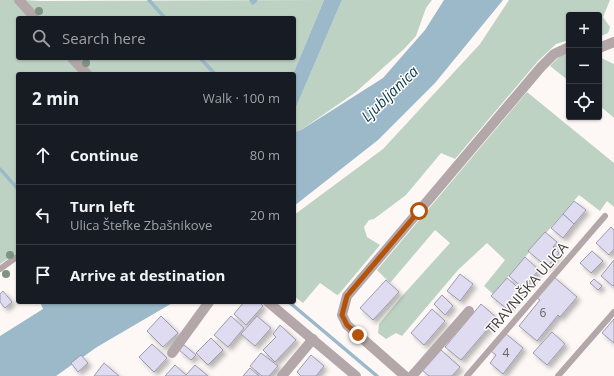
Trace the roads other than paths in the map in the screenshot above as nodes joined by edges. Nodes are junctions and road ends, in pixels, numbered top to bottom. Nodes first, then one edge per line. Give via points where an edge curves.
1 (19, 0) edge
2 (33, 16) edge
3 (614, 42) edge
4 (602, 47) edge
5 (566, 49) edge
6 (74, 60) edge
7 (85, 72) edge
8 (605, 216) dead end
9 (16, 257) edge
10 (0, 269) edge
11 (208, 304) edge
12 (270, 304) edge
13 (469, 311) dead end
14 (614, 312) edge
15 (313, 339) junction
16 (172, 353) dead end
17 (282, 376) edge
18 (356, 376) edge
19 (405, 376) edge
20 (412, 376) edge
21 (467, 376) edge
22 (558, 376) edge

1 - 2 street
3 - 4 street
5 - 19 street via 554,54 541,67 347,296 342,315 347,325
6 - 7 street
8 - 21 lane, TRAVNIŠKA ULICA
9 - 10 lane
11 - 16 street
12 - 15 street
13 - 20 street
14 - 22 lane
15 - 17 street
15 - 18 street

